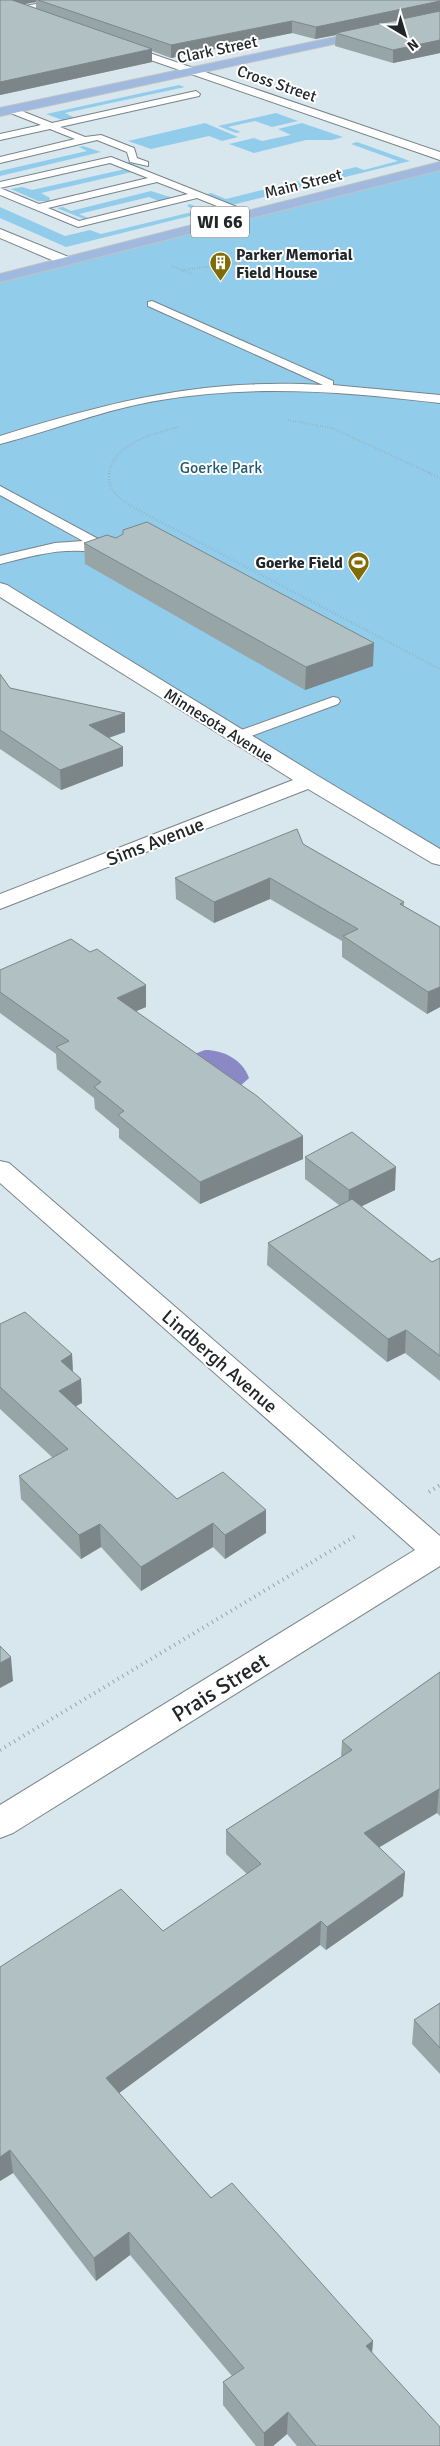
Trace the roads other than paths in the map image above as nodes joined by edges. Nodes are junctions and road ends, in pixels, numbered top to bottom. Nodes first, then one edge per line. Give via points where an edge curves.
1 (73, 0) edge
2 (18, 10) junction
3 (0, 14) edge
4 (39, 18) edge
5 (440, 18) edge
6 (103, 40) edge
7 (192, 71) junction
8 (196, 94) dead end
9 (6, 111) edge
10 (51, 126) junction
11 (0, 137) edge
12 (84, 140) junction
13 (440, 156) edge
14 (0, 160) edge
15 (111, 160) junction
16 (145, 164) dead end
17 (440, 166) edge
18 (169, 173) dead end
19 (158, 179) junction
20 (169, 184) junction
21 (0, 186) edge
22 (0, 191) edge
23 (198, 195) junction
24 (38, 207) junction
25 (248, 214) junction
26 (0, 232) edge
27 (66, 261) junction
28 (0, 278) edge
29 (152, 304) dead end
30 (393, 395) junction
31 (440, 399) edge
32 (0, 440) edge
33 (0, 490) edge
34 (102, 548) junction
35 (116, 554) edge
36 (0, 560) edge
37 (0, 589) edge
38 (333, 701) dead end
39 (238, 736) junction
40 (310, 781) junction
41 (440, 858) edge
42 (0, 902) edge
43 (0, 1169) edge
44 (439, 1552) edge
45 (0, 1823) edge

1 - 2 street
2 - 3 street
2 - 4 street
5 - 7 main road, Clark Street
6 - 7 street, Cross Street
7 - 9 main road, Clark Street
7 - 13 street, Cross Street
8 - 10 lane
9 - 10 lane
10 - 11 lane
10 - 12 lane
12 - 14 lane
12 - 15 lane via 124,156
12 - 16 lane via 98,137 132,150 134,160
15 - 19 lane
15 - 21 lane
17 - 25 main road, Main Street / WI 66
18 - 20 lane
19 - 20 lane
19 - 24 lane
20 - 23 lane
22 - 24 lane
23 - 24 lane via 78,224
23 - 25 lane
25 - 27 main road, Main Street / WI 66
26 - 27 street
27 - 28 main road, Main Street / WI 66
29 - 30 lane via 315,378
30 - 31 lane
30 - 32 lane via 283,387 184,393 122,405
33 - 34 lane
34 - 35 lane
34 - 36 lane via 83,545 42,549
37 - 39 street, Minnesota Avenue
38 - 39 lane
39 - 40 street, Minnesota Avenue
40 - 41 street, Minnesota Avenue
40 - 42 street, Sims Avenue
43 - 44 street, Lindbergh Avenue
44 - 45 street, Prais Street

